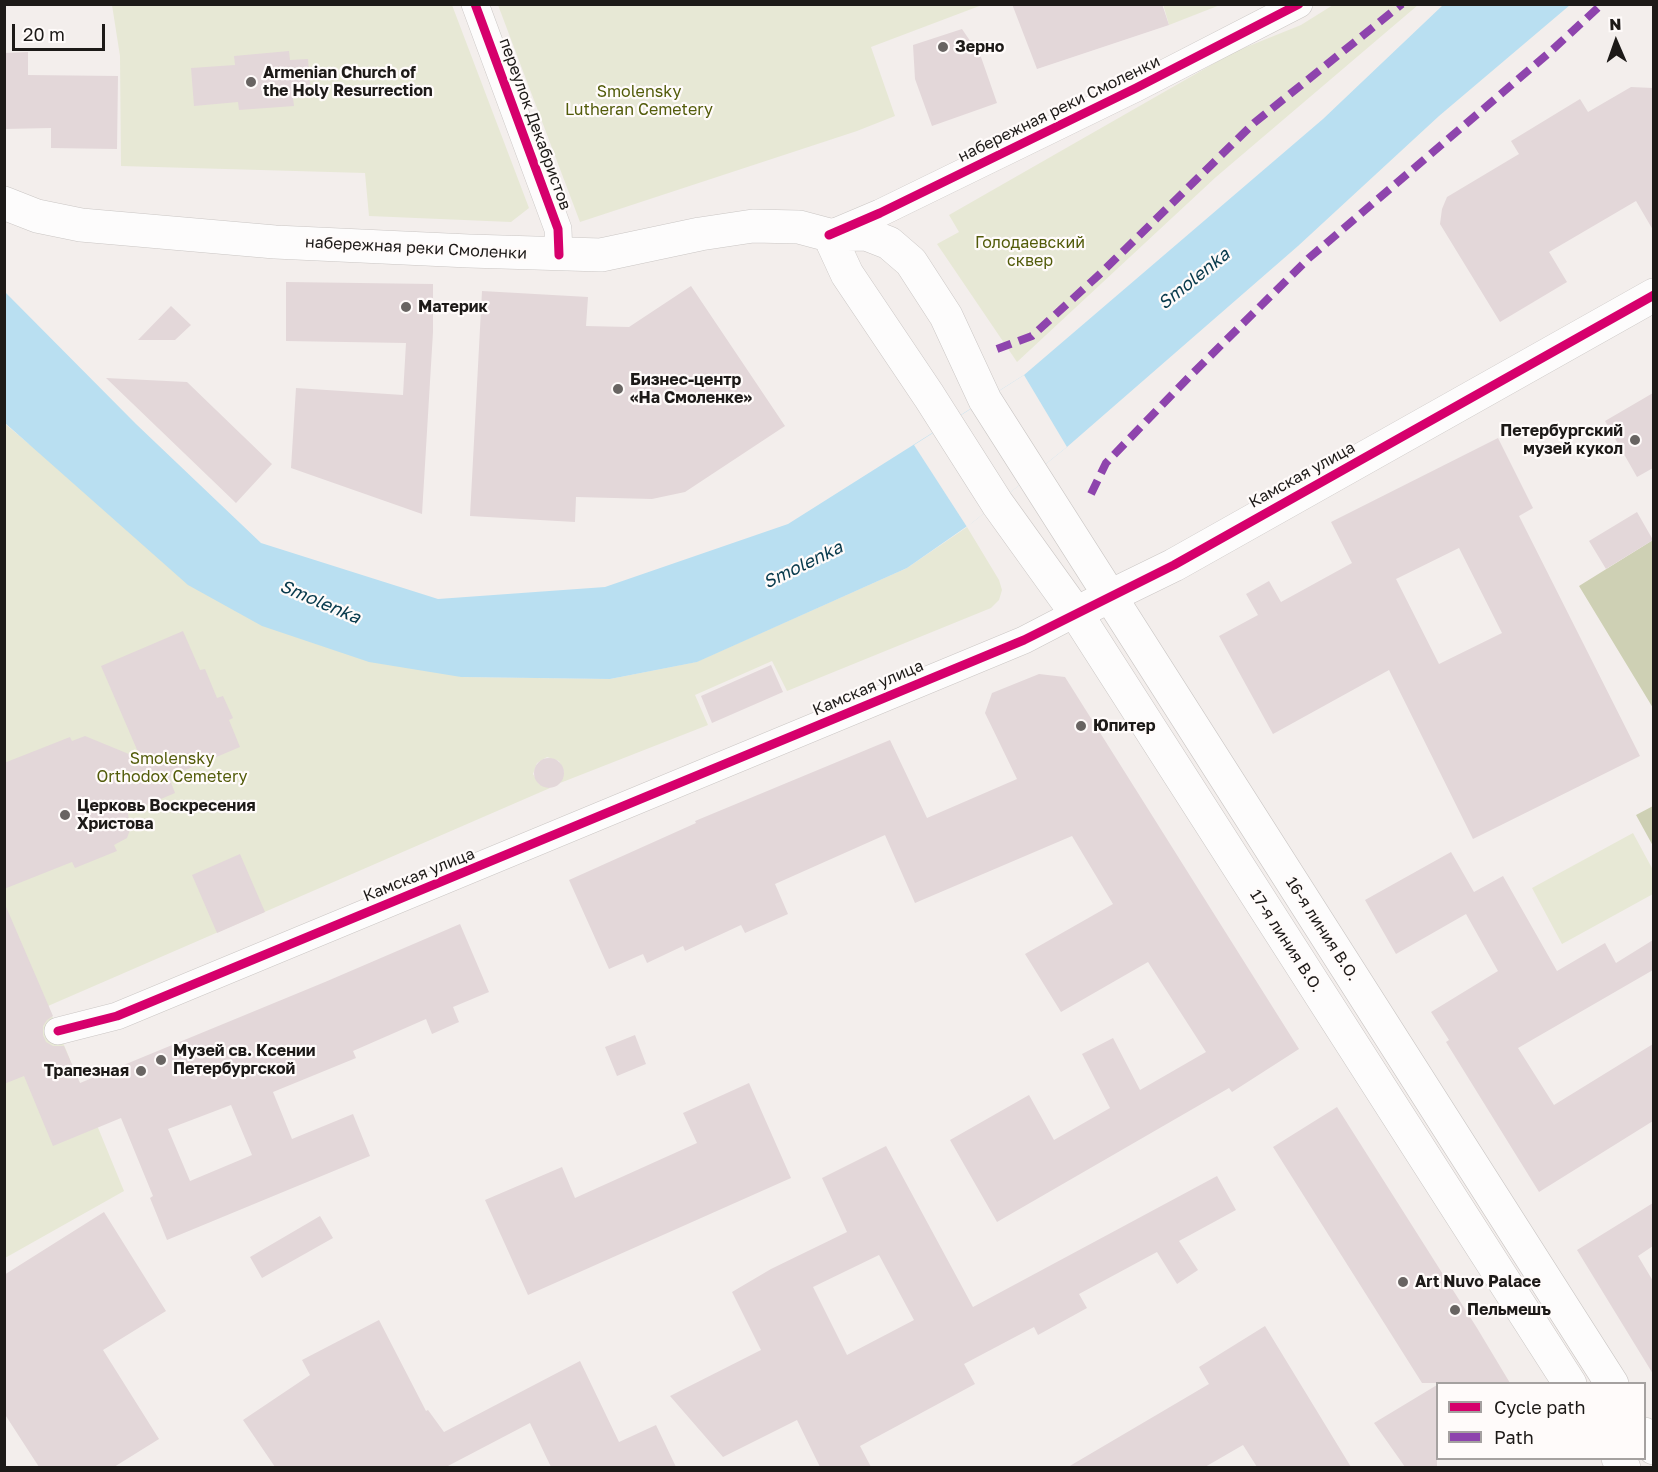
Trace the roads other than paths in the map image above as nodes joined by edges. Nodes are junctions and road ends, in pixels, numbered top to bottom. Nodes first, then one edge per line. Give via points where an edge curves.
1 (475, 4) edge
2 (1299, 4) edge
3 (4, 203) edge
4 (829, 235) junction
5 (559, 255) junction
6 (1653, 295) edge
7 (1032, 474) joint
8 (1110, 596) junction
9 (1076, 614) junction
10 (58, 1031) dead end
11 (1569, 1382) edge
12 (1611, 1382) edge

1 - 5 street, переулок Декабристов via 558,229
2 - 4 street, набережная реки Смоленки via 1136,88
3 - 5 main road, набережная реки Смоленки via 37,216 133,231 274,242
4 - 5 main road, набережная реки Смоленки via 798,227 753,226 601,255
4 - 7 main road, набережная реки Смоленки via 866,234 889,243 911,262 946,316 985,400
4 - 9 main road, 17-я линия В.О. via 847,274 997,503
6 - 8 main road, Камская улица via 1174,565
7 - 8 main road, 16-я линия В.О.
8 - 9 main road, Камская улица
8 - 12 main road, 16-я линия В.О.
9 - 10 street, Камская улица via 1024,640 139,1007
9 - 11 main road, 17-я линия В.О.

